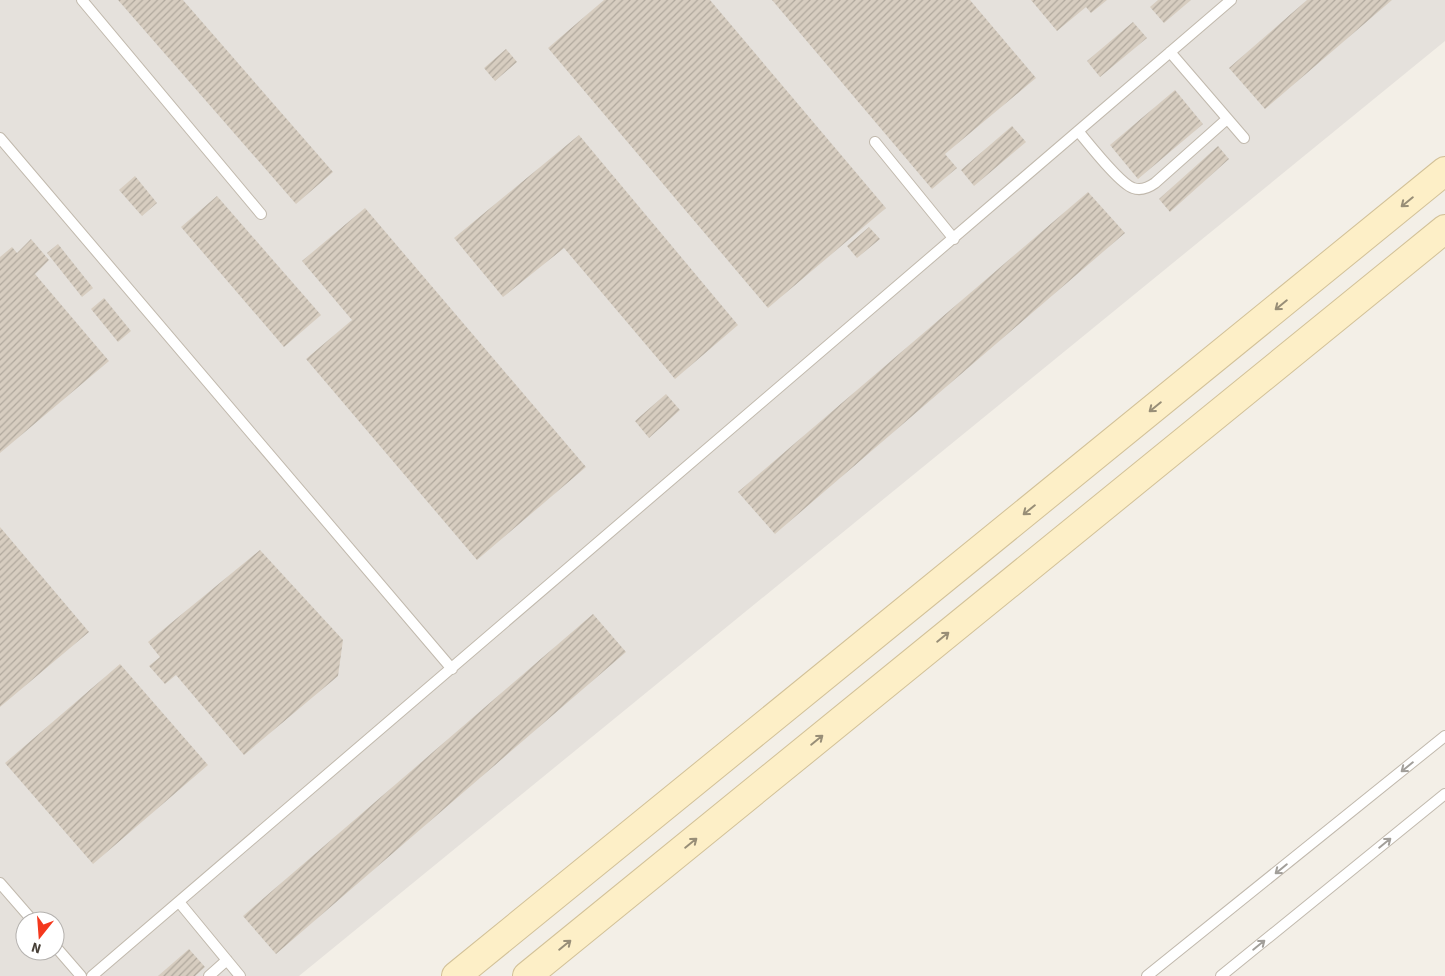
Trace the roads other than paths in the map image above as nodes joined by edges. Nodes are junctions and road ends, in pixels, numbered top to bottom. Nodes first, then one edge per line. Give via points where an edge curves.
1 (82, 0) edge
2 (1231, 0) edge
3 (1170, 52) junction
4 (1227, 118) junction
5 (1078, 131) junction
6 (0, 138) edge
7 (1244, 138) dead end
8 (875, 142) dead end
9 (1445, 171) edge
10 (261, 214) dead end
11 (1445, 229) edge
12 (954, 239) junction
13 (452, 669) junction
14 (1445, 736) edge
15 (1445, 794) edge
16 (0, 883) edge
17 (179, 902) junction
18 (24, 911) edge
19 (65, 958) edge
20 (227, 960) junction
21 (81, 976) edge
22 (92, 976) edge
23 (209, 976) edge
24 (240, 976) edge
25 (456, 976) edge
26 (528, 976) edge
27 (1147, 976) edge
28 (1221, 976) edge

1 - 10 lane
2 - 3 lane
3 - 4 lane
3 - 5 lane
4 - 5 lane via 1155,183 1140,190 1124,183
4 - 7 lane
5 - 12 lane
6 - 13 lane
8 - 12 lane
9 -> 25 street
26 -> 11 street
12 - 13 lane
13 - 17 lane
14 -> 27 lane
28 -> 15 lane
16 - 18 lane
17 - 20 lane
17 - 22 lane
19 - 21 lane
20 - 23 lane
20 - 24 lane

